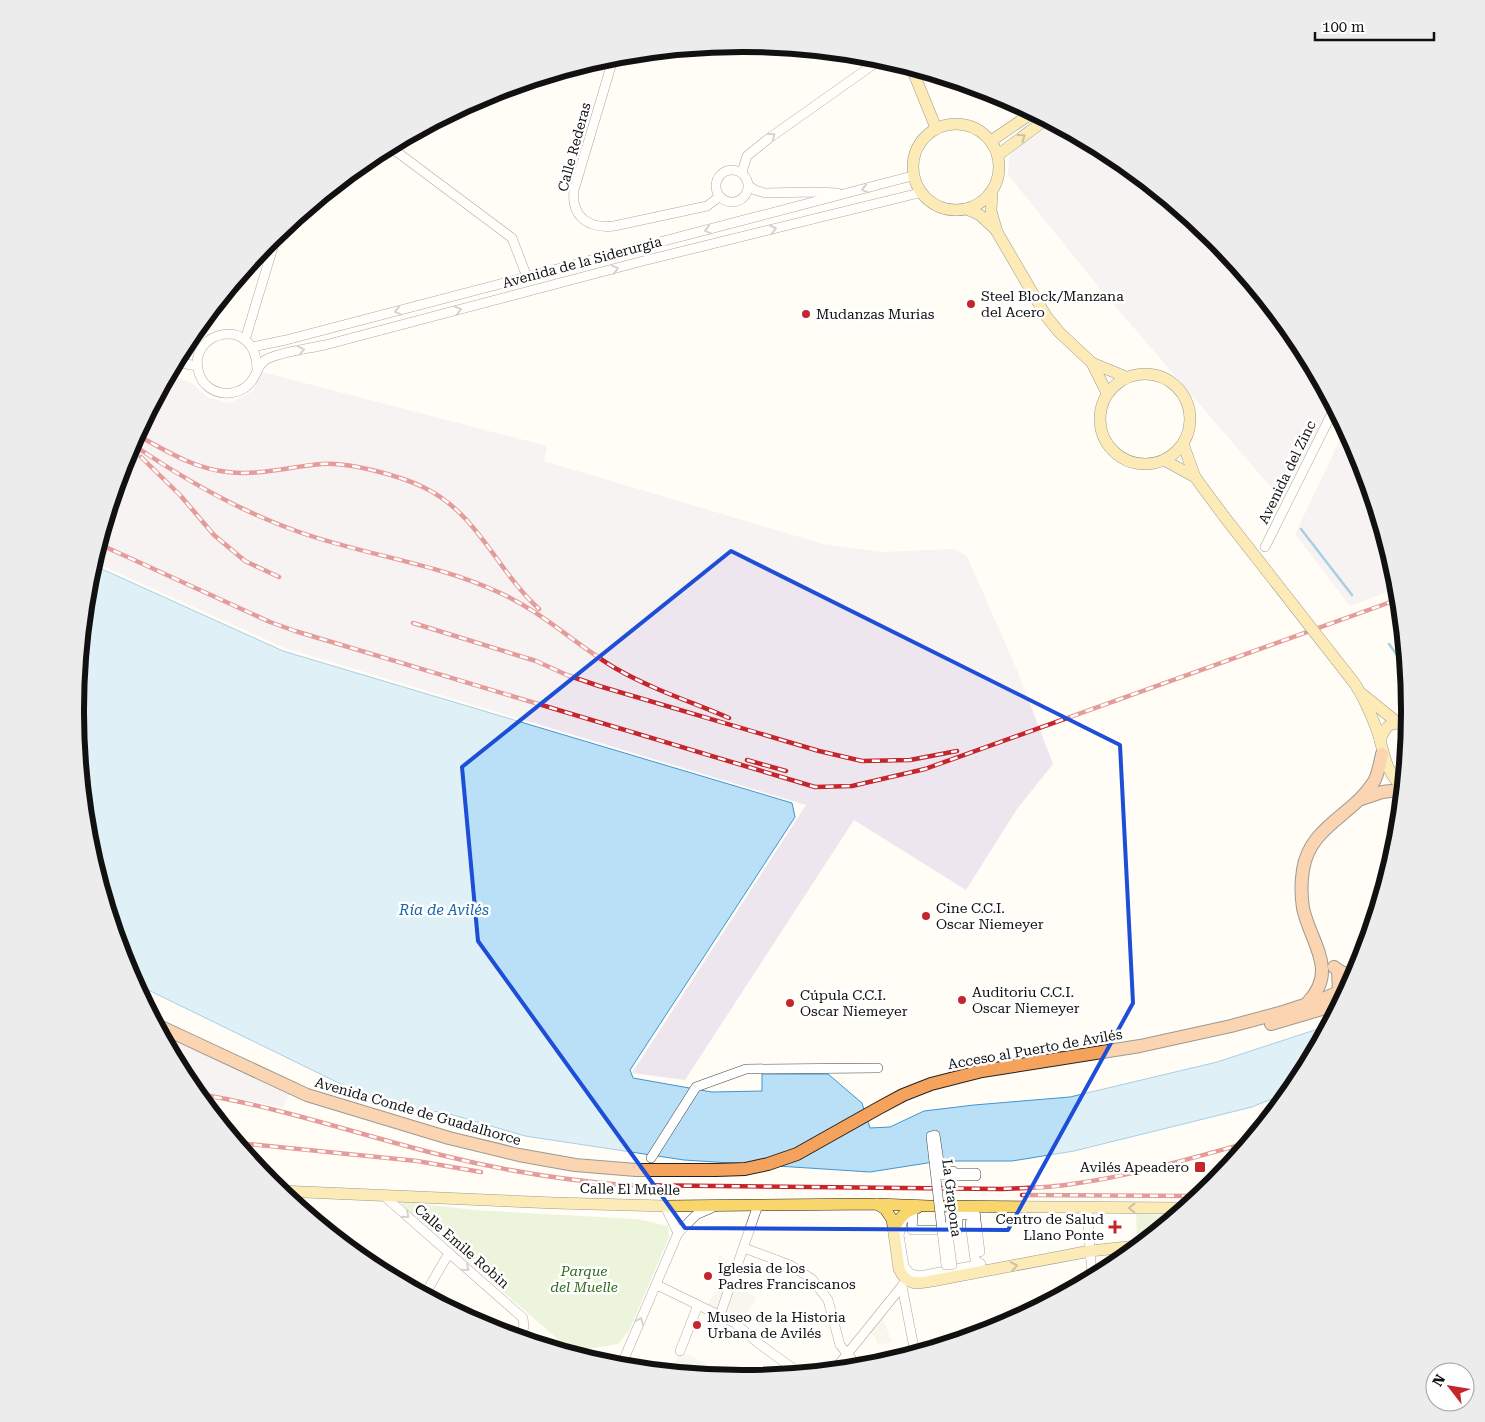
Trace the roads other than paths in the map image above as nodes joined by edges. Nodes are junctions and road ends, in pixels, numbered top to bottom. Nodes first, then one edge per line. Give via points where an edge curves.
1 (871, 65) edge
2 (611, 66) edge
3 (910, 74) edge
4 (915, 76) edge
5 (921, 90) junction
6 (1026, 117) edge
7 (1040, 123) edge
8 (936, 128) junction
9 (991, 141) junction
10 (396, 152) edge
11 (998, 155) junction
12 (742, 172) junction
13 (912, 176) junction
14 (749, 186) junction
15 (993, 190) junction
16 (919, 193) junction
17 (846, 194) junction
18 (720, 197) junction
19 (967, 209) junction
20 (997, 232) junction
21 (272, 250) edge
22 (527, 277) junction
23 (245, 340) junction
24 (252, 347) junction
25 (184, 363) edge
26 (1092, 363) junction
27 (197, 366) junction
28 (257, 368) junction
29 (1126, 377) junction
30 (1107, 393) junction
31 (1331, 416) edge
32 (1183, 444) junction
33 (1164, 460) junction
34 (1195, 477) junction
35 (1265, 547) dead end
36 (1358, 689) junction
37 (1401, 722) edge
38 (1401, 724) edge
39 (1380, 740) junction
40 (1382, 754) junction
41 (1397, 782) edge
42 (1396, 789) edge
43 (1358, 800) junction
44 (1321, 954) junction
45 (1338, 971) junction
46 (1346, 975) edge
47 (1322, 976) junction
48 (1341, 985) edge
49 (1339, 990) edge
50 (1336, 995) edge
51 (1334, 1000) edge
52 (1307, 1003) junction
53 (166, 1029) edge
54 (1140, 1046) junction
55 (878, 1068) dead end
56 (651, 1158) dead end
57 (716, 1170) joint
58 (954, 1171) dead end
59 (292, 1191) edge
60 (383, 1195) junction
61 (720, 1204) junction
62 (877, 1204) junction
63 (758, 1205) junction
64 (665, 1206) junction
65 (928, 1206) junction
66 (1087, 1208) junction
67 (1174, 1208) edge
68 (975, 1211) junction
69 (946, 1227) dead end
70 (894, 1229) junction
71 (678, 1233) junction
72 (744, 1248) junction
73 (1123, 1248) edge
74 (1090, 1252) junction
75 (449, 1253) junction
76 (981, 1268) junction
77 (1091, 1269) edge
78 (904, 1283) junction
79 (657, 1285) junction
80 (428, 1290) edge
81 (698, 1305) junction
82 (720, 1315) dead end
83 (521, 1331) edge
84 (914, 1347) edge
85 (680, 1351) dead end
86 (847, 1355) junction
87 (624, 1359) edge
88 (852, 1360) edge
89 (841, 1362) edge
90 (791, 1368) edge

12 -> 1 street via 747,156
2 - 18 street, Calle Rederas via 574,190 574,201 581,217 602,228 707,206
3 - 5 street
4 - 5 main road
5 - 8 main road
6 - 9 main road
11 -> 7 main road
8 - 9 main road via 960,124 972,127
8 - 13 main road via 916,150
9 - 11 main road
10 - 22 street via 512,238
11 - 15 main road via 999,173
12 - 14 street
12 - 18 street via 734,169 720,174 716,182
13 - 16 main road
13 -> 17 street, Avenida de la Siderurgia
14 - 17 street via 765,193
14 - 18 street via 742,200 726,201
15 - 19 main road via 980,204
15 - 20 main road via 991,211
16 - 19 main road via 946,210
28 -> 16 street, Avenida de la Siderurgia via 266,359 284,353
17 -> 22 street, Avenida de la Siderurgia
19 - 20 main road via 980,215
20 - 26 main road via 1046,316
21 - 23 street
22 -> 24 street, Avenida de la Siderurgia
23 - 24 street
23 - 27 street via 235,334 213,337 198,354
24 - 28 street via 257,357
25 - 27 street
26 - 29 main road
26 - 30 main road
27 - 28 street via 206,385 226,394 246,387
29 - 30 main road
29 - 32 main road via 1154,374 1174,384 1183,394 1189,408 1190,424
30 - 33 main road via 1100,409 1100,428 1112,450 1134,463
31 - 35 street, Avenida del Zinc
32 - 33 main road
32 - 34 main road
33 - 34 main road
34 - 36 main road, bridge
36 - 37 main road
36 - 39 main road
38 - 39 main road via 1389,725
39 - 40 main road
40 - 41 main road
40 - 43 highway via 1374,782
42 - 43 highway
43 - 44 highway via 1312,845 1303,867 1303,908
44 - 45 highway
44 - 47 highway
45 - 46 highway
45 - 48 highway
47 - 49 highway
47 - 52 highway via 1317,993
50 - 52 highway
51 - 54 highway via 1322,1009 1242,1031 1160,1046
52 - 54 highway via 1231,1026
53 - 57 highway, Avenida Conde de Guadalhorce via 307,1095 449,1138 575,1165 636,1170
54 - 57 highway, Acceso al Puerto de Avilés via 958,1076 931,1084 878,1108 797,1154 744,1169
55 - 56 street via 746,1069 696,1087
58 - 69 street, La Grapona, bridge via 976,1173 976,1176 935,1174 935,1135 931,1136 946,1266 952,1266
59 - 60 main road, Calle El Muelle
60 - 64 main road, Calle El Muelle
60 -> 75 street, Calle Emile Robin
61 - 63 main road, Calle El Muelle
61 - 64 main road, Calle El Muelle
61 - 71 street via 696,1215
62 - 63 main road, Calle El Muelle
62 - 65 main road, Calle El Muelle
62 - 70 main road via 889,1214
63 - 72 street
64 - 71 street
65 - 68 main road
65 - 70 main road via 903,1214
67 -> 66 main road
66 - 68 main road
66 - 74 street
68 - 76 street
68 - 76 street via 958,1214 958,1230 912,1230 913,1214 903,1220 899,1235 904,1266 910,1274 920,1276
70 - 78 main road
71 - 79 street
72 - 82 street
72 - 86 street via 790,1265 812,1280 828,1300 840,1346
73 - 74 main road
76 -> 74 main road
74 - 77 street
75 - 80 street
75 -> 83 street, Calle Emile Robin via 523,1318
76 - 78 main road via 918,1284
78 - 84 street
78 - 86 street
79 - 81 street
87 -> 79 street
81 - 85 street
81 - 90 street via 735,1323
86 - 88 street
86 - 89 street

